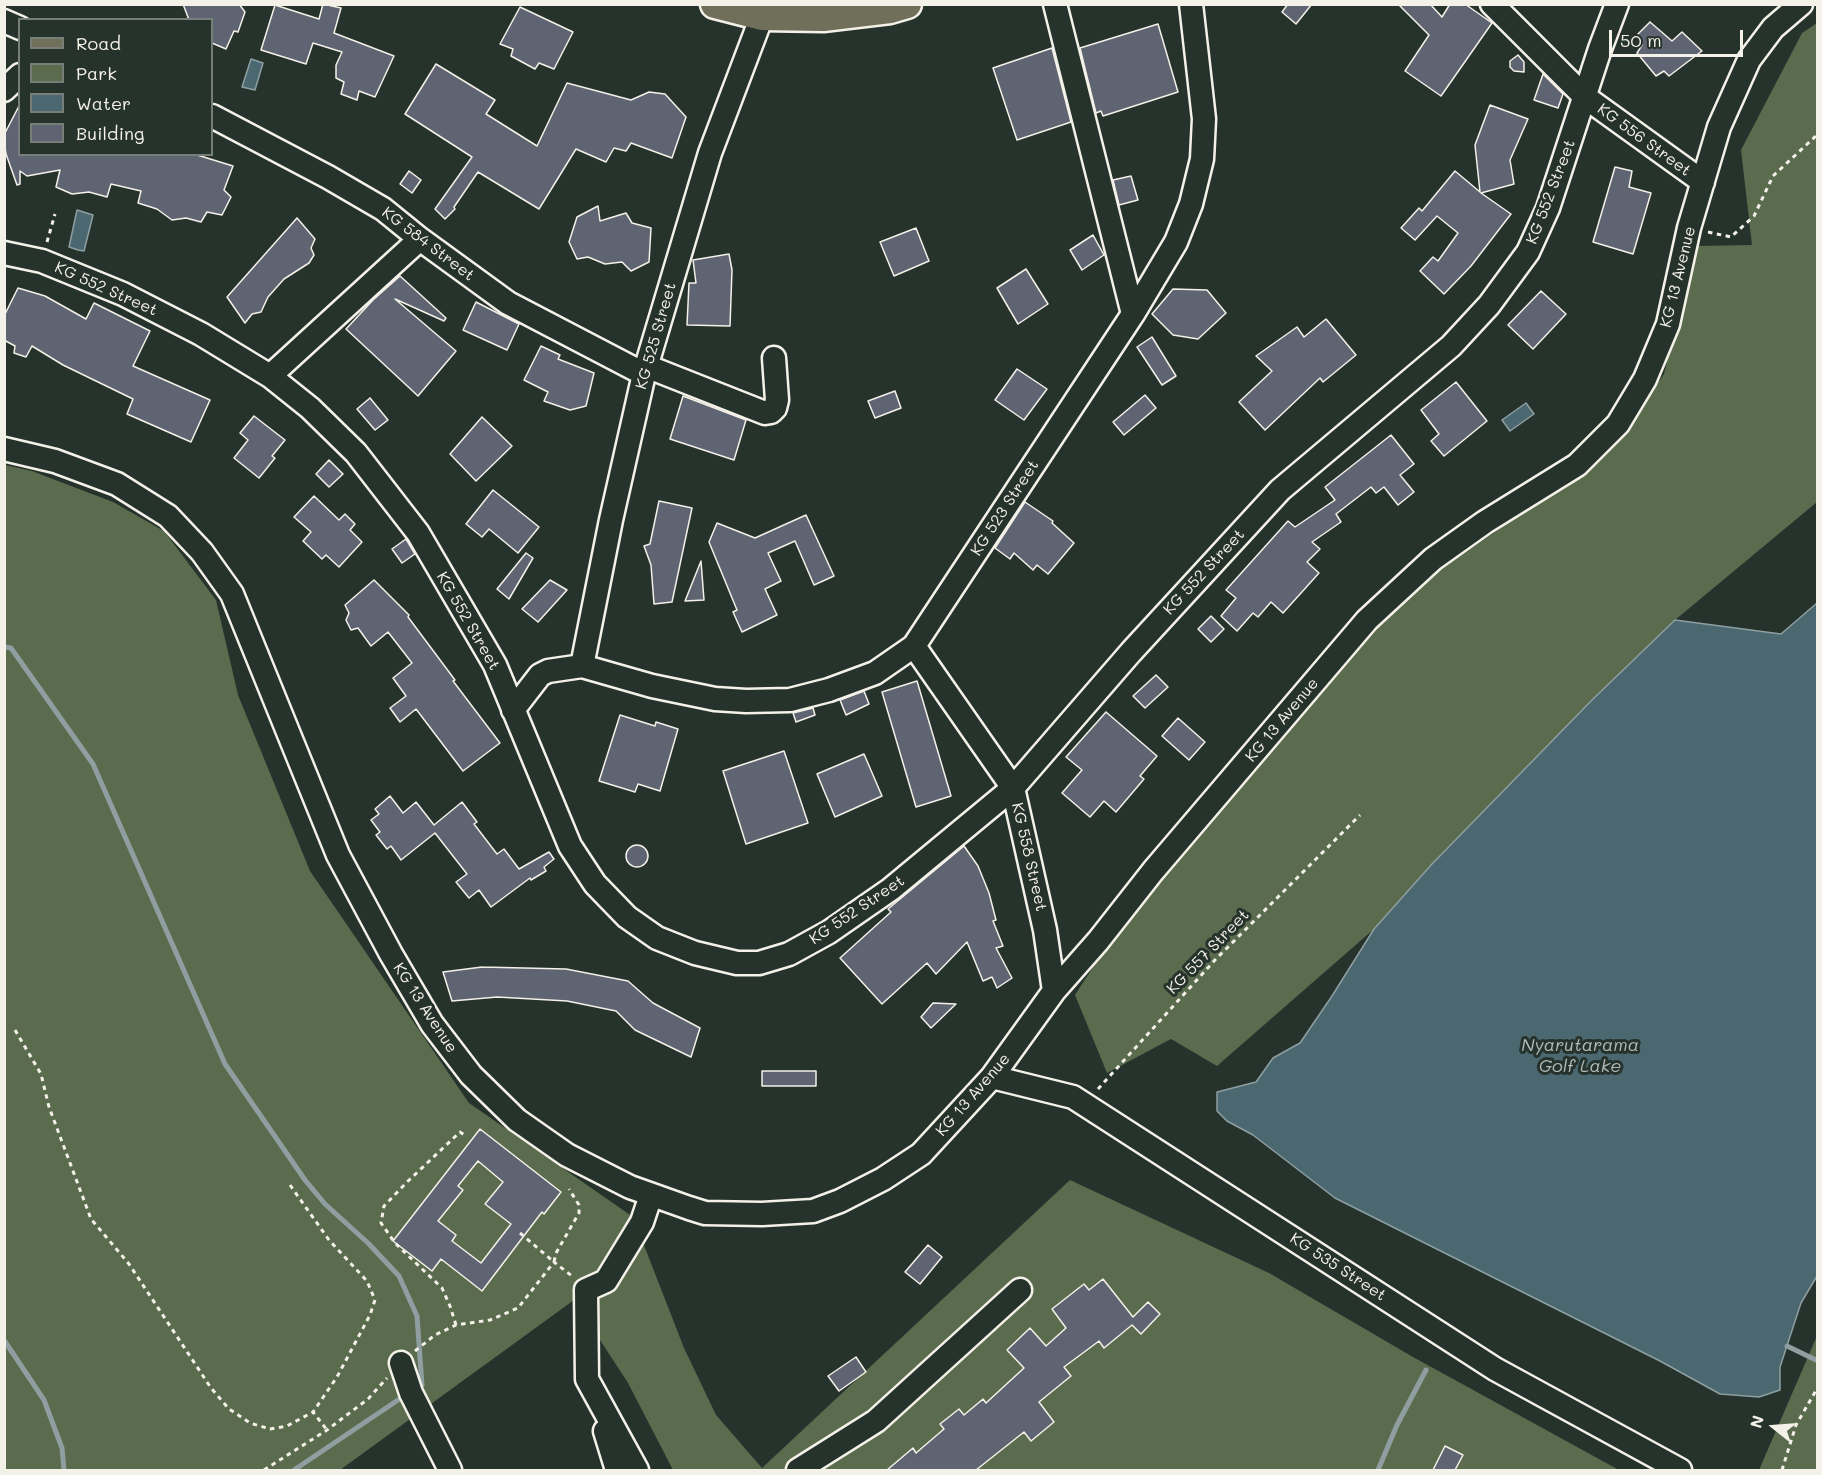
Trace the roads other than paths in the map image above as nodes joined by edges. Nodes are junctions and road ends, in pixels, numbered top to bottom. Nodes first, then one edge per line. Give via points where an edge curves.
1 (715, 4) edge
2 (907, 4) edge
3 (1055, 4) edge
4 (1191, 4) edge
5 (1492, 4) edge
6 (1617, 4) edge
7 (1801, 4) edge
8 (762, 16) junction
9 (4, 21) edge
10 (18, 27) edge
11 (18, 77) edge
12 (4, 90) edge
13 (1585, 97) junction
14 (213, 117) edge
15 (1703, 182) junction
16 (420, 239) junction
17 (4, 253) edge
18 (1133, 314) junction
19 (774, 358) dead end
20 (645, 370) junction
21 (270, 376) junction
22 (4, 449) edge
23 (914, 646) junction
24 (582, 666) junction
25 (513, 710) junction
26 (1013, 788) junction
27 (1054, 991) junction
28 (992, 1077) junction
29 (651, 1195) junction
30 (1020, 1290) dead end
31 (401, 1363) road end
32 (587, 1379) junction
33 (450, 1470) edge
34 (617, 1470) edge
35 (637, 1470) edge
36 (798, 1470) edge
37 (1680, 1470) edge

1 - 8 main road
2 - 8 main road via 823,17
3 - 18 street
4 - 18 street, KG 523 Street via 1204,119 1202,159 1176,242
5 - 13 street, KG 556 Street
6 - 13 street, KG 552 Street
7 - 15 street, KG 13 Avenue via 1773,28 1749,60 1719,127
8 - 20 street, KG 525 Street via 710,153
9 - 10 street
11 - 12 street
13 - 15 street, KG 556 Street
13 - 26 street, KG 552 Street via 1548,208 1528,252 1489,305 1451,346 1280,490
14 - 16 street, KG 584 Street via 356,193
15 - 27 street, KG 13 Avenue via 1668,324 1645,379 1618,424 1577,465 1432,559 1367,620
16 - 20 street, KG 584 Street via 508,303
16 - 21 street
17 - 21 street, KG 552 Street via 42,261 123,294 201,334
18 - 23 street, KG 523 Street
19 - 20 street, KG 584 Street via 777,400 775,408 765,413
20 - 24 street, KG 525 Street
21 - 25 street, KG 552 Street via 356,453 418,533 495,665
22 - 29 street, KG 13 Avenue via 55,461 117,484 168,516 202,552 232,594 338,855 432,1024 471,1075 517,1120 567,1155
23 - 24 street, KG 523 Street via 875,673 790,700 715,699
23 - 26 street, KG 558 Street
24 - 25 street, KG 523 Street via 540,675
25 - 26 street, KG 552 Street via 570,846 595,884 627,917 657,938 736,963 759,963 789,954 829,932 891,889
26 - 27 street, KG 558 Street via 1045,930
27 - 28 street, KG 13 Avenue
28 - 29 street, KG 13 Avenue via 921,1154 883,1179 813,1211 705,1213
28 - 37 street, KG 535 Street via 1073,1097 1496,1369
29 - 32 street via 642,1222 606,1281 586,1290
30 - 36 street via 876,1421
31 - 33 street via 411,1393
32 - 34 street
32 - 35 street

